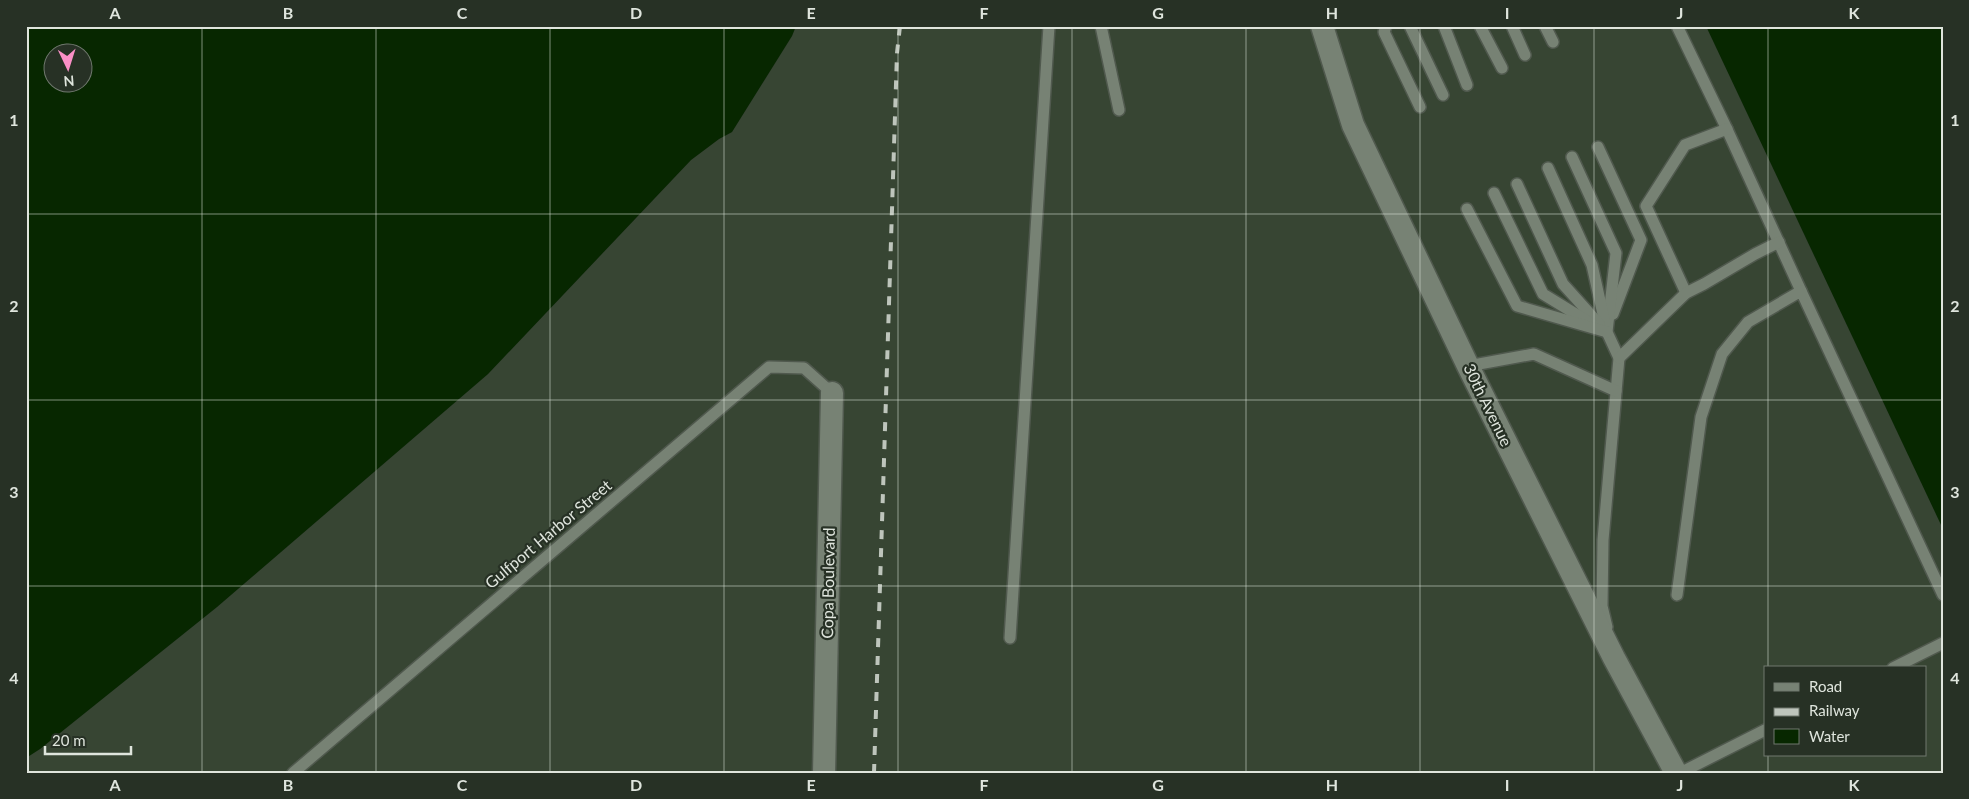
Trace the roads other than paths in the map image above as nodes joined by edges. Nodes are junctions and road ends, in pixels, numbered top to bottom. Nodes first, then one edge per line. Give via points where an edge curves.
1 (1049, 26) edge
2 (1101, 26) edge
3 (1322, 26) edge
4 (1386, 26) edge
5 (1410, 26) edge
6 (1444, 26) edge
7 (1480, 26) edge
8 (1512, 26) edge
9 (1545, 26) edge
10 (1677, 26) edge
11 (1553, 42) dead end
12 (1525, 55) dead end
13 (1502, 68) dead end
14 (1467, 85) dead end
15 (1443, 95) dead end
16 (1420, 107) dead end
17 (1119, 110) dead end
18 (1727, 129) junction
19 (1598, 146) dead end
20 (1572, 158) dead end
21 (1548, 168) dead end
22 (1517, 184) dead end
23 (1494, 193) dead end
24 (1468, 209) dead end
25 (1779, 242) junction
26 (1801, 291) junction
27 (1686, 293) junction
28 (1606, 332) junction
29 (1619, 358) junction
30 (1468, 366) junction
31 (1616, 391) junction
32 (832, 393) joint
33 (1943, 594) edge
34 (1677, 595) dead end
35 (1010, 638) dead end
36 (1943, 643) edge
37 (1614, 658) junction
38 (1896, 666) edge
39 (1764, 731) edge
40 (293, 773) edge
41 (824, 773) edge
42 (1676, 773) edge
43 (1680, 773) edge

1 - 35 lane
2 - 17 lane
3 - 30 street, 30th Avenue via 1353,125
4 - 16 lane via 1384,32
5 - 15 lane
6 - 14 lane
7 - 13 lane
8 - 12 lane
9 - 11 lane
10 - 18 lane
18 - 25 lane
18 - 27 lane via 1685,145 1646,206
19 - 28 lane via 1641,240
20 - 28 lane via 1616,253
21 - 28 lane via 1592,265
22 - 28 lane via 1563,284
23 - 28 lane via 1543,294
24 - 28 lane via 1517,306
25 - 26 lane
25 - 27 lane
26 - 33 lane
26 - 34 lane via 1748,322 1722,354 1701,417
27 - 29 lane
28 - 29 lane
29 - 31 lane
30 - 31 lane via 1534,354
30 - 37 street, 30th Avenue
31 - 37 lane via 1603,540 1602,606
32 - 40 lane, Gulfport Harbor Street via 804,368 769,367
32 - 41 street, Copa Boulevard
36 - 38 lane
37 - 42 street, 30th Avenue
39 - 43 lane

